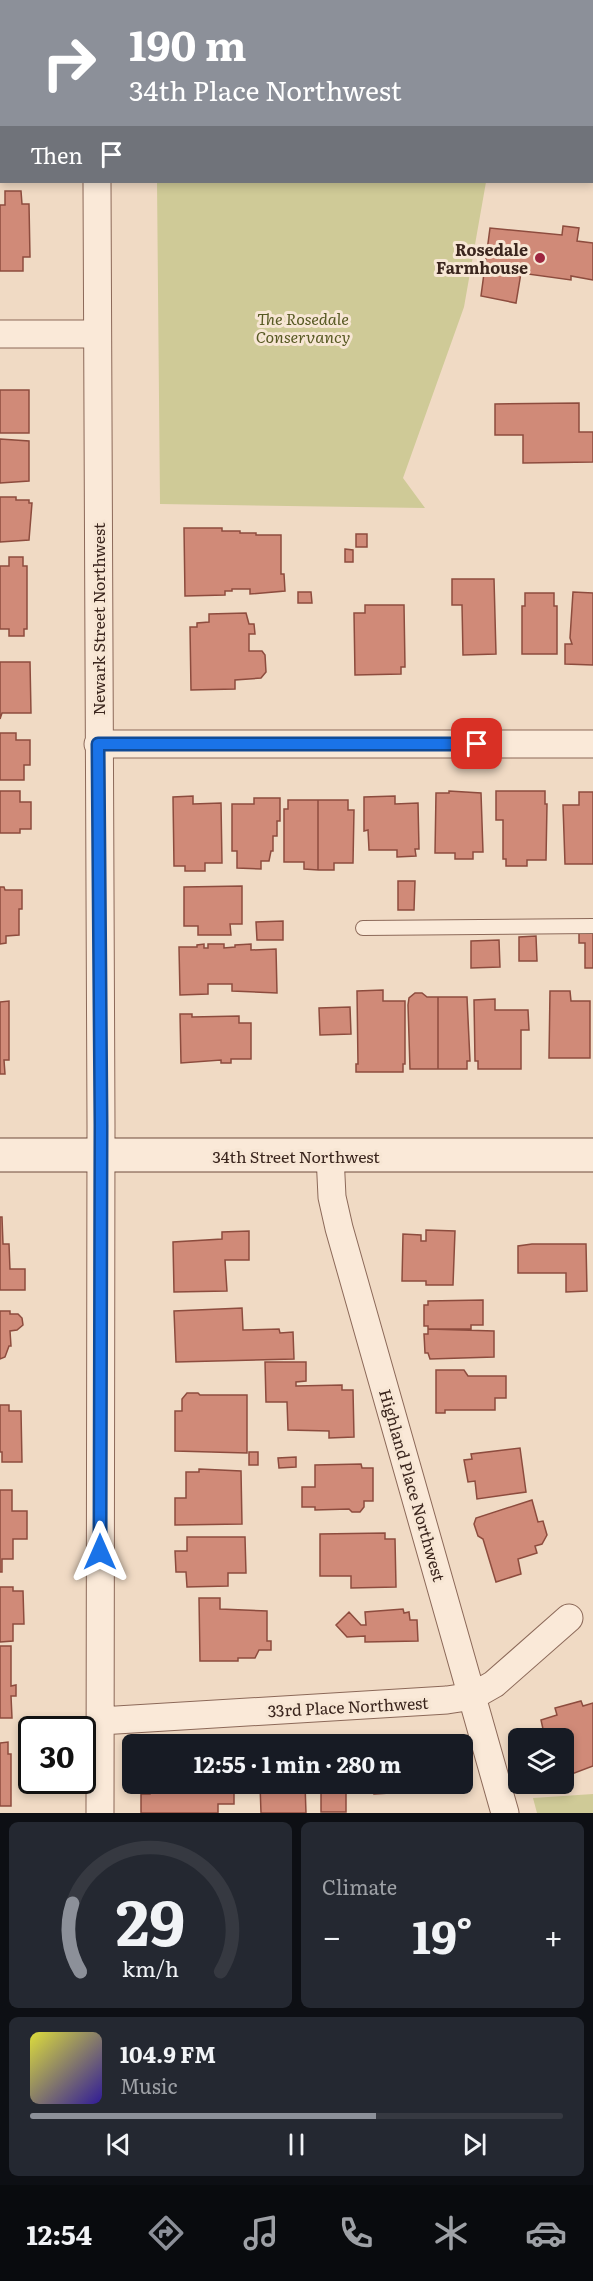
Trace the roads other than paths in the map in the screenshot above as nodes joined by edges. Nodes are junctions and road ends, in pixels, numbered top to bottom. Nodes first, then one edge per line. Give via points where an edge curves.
1 (97, 183) edge
2 (0, 334) edge
3 (97, 334) junction
4 (98, 744) junction
5 (593, 744) edge
6 (593, 926) edge
7 (363, 928) dead end
8 (0, 1155) edge
9 (330, 1155) junction
10 (593, 1155) edge
11 (101, 1156) junction
12 (569, 1618) dead end
13 (473, 1696) junction
14 (100, 1721) junction
15 (100, 1813) edge
16 (505, 1813) edge

1 - 3 street, Newark Street Northwest
2 - 3 street
3 - 4 street, Newark Street Northwest
4 - 5 street
4 - 11 street, Newark Street Northwest
6 - 7 lane
8 - 11 main road, 34th Street Northwest
9 - 10 main road, 34th Street Northwest
9 - 11 main road, 34th Street Northwest
9 - 13 street, Highland Place Northwest via 332,1197 339,1228
11 - 14 street, Newark Street Northwest
12 - 13 street, 33rd Place Northwest via 494,1684
13 - 14 street, 33rd Place Northwest
13 - 16 street, Highland Place Northwest
14 - 15 street, Newark Street Northwest

